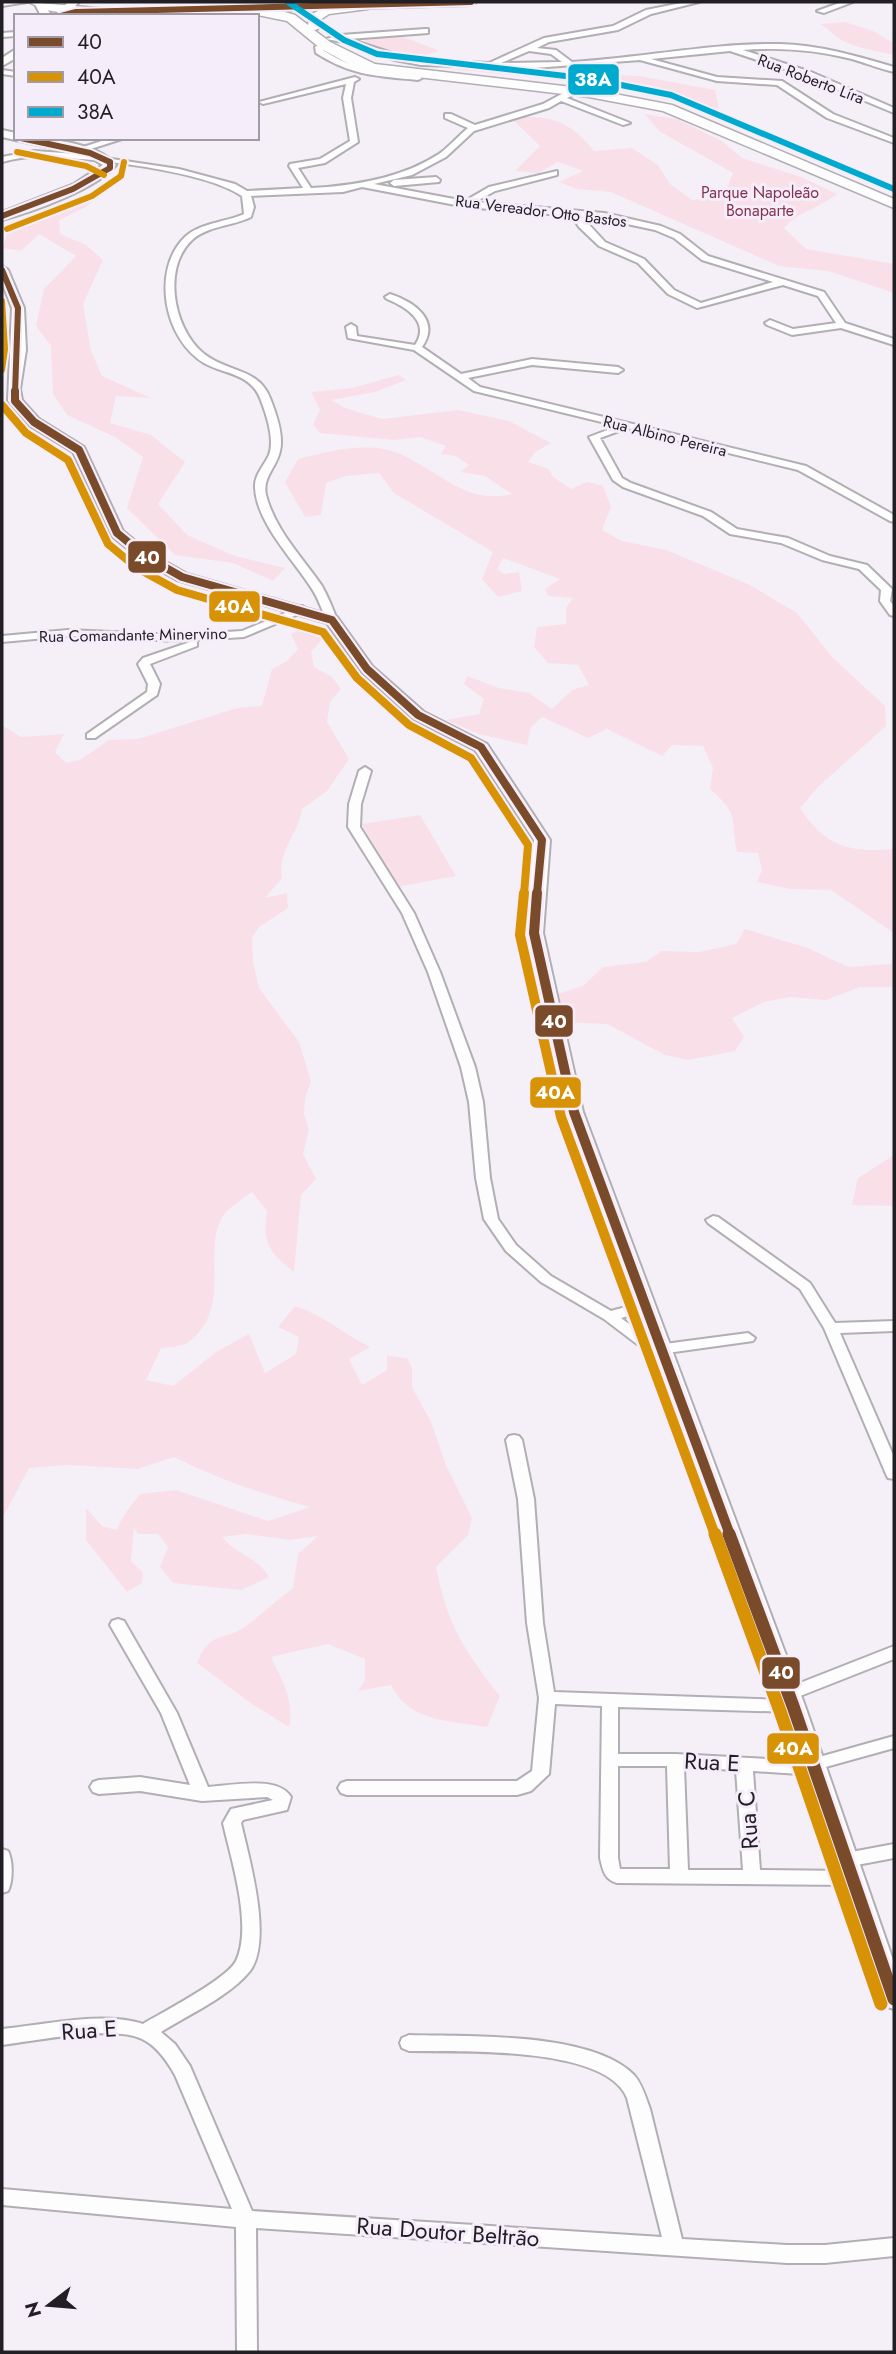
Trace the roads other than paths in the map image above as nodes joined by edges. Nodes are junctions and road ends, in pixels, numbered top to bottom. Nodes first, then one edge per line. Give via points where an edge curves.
1 (23, 2) edge
2 (471, 2) edge
3 (695, 2) edge
4 (849, 2) edge
5 (36, 3) edge
6 (2, 4) edge
7 (284, 5) edge
8 (364, 6) junction
9 (67, 9) edge
10 (246, 9) junction
11 (821, 11) dead end
12 (174, 13) edge
13 (220, 13) edge
14 (314, 26) junction
15 (425, 31) dead end
16 (331, 40) junction
17 (729, 47) junction
18 (526, 49) junction
19 (637, 58) junction
20 (491, 64) junction
21 (569, 64) junction
22 (894, 69) edge
23 (369, 72) junction
24 (418, 78) dead end
25 (350, 82) junction
26 (569, 95) junction
27 (263, 102) dead end
28 (894, 111) edge
29 (447, 116) dead end
30 (626, 123) dead end
31 (475, 128) junction
32 (28, 140) edge
33 (114, 140) edge
34 (894, 141) edge
35 (78, 150) junction
36 (2, 159) edge
37 (110, 162) junction
38 (554, 173) dead end
39 (436, 180) dead end
40 (364, 185) junction
41 (308, 190) junction
42 (245, 194) junction
43 (894, 202) edge
44 (466, 204) junction
45 (575, 213) junction
46 (2, 216) edge
47 (2, 270) edge
48 (783, 282) junction
49 (390, 297) dead end
50 (769, 323) dead end
51 (842, 325) junction
52 (351, 327) dead end
53 (894, 342) edge
54 (417, 348) junction
55 (618, 370) dead end
56 (458, 377) junction
57 (627, 427) junction
58 (894, 519) edge
59 (302, 609) junction
60 (894, 613) edge
61 (332, 620) junction
62 (244, 634) junction
63 (2, 639) edge
64 (91, 736) dead end
65 (365, 771) dead end
66 (713, 1220) dead end
67 (644, 1307) junction
68 (609, 1316) junction
69 (894, 1326) edge
70 (831, 1328) junction
71 (748, 1338) dead end
72 (661, 1353) junction
73 (514, 1440) dead end
74 (894, 1474) edge
75 (118, 1625) dead end
76 (894, 1652) edge
77 (547, 1698) junction
78 (610, 1699) junction
79 (790, 1700) junction
80 (894, 1742) edge
81 (610, 1760) junction
82 (675, 1760) junction
83 (744, 1764) junction
84 (813, 1766) junction
85 (99, 1787) dead end
86 (347, 1788) dead end
87 (202, 1794) junction
88 (894, 1852) edge
89 (2, 1856) edge
90 (850, 1869) junction
91 (679, 1876) junction
92 (752, 1877) junction
93 (2, 1886) edge
94 (894, 1999) edge
95 (146, 2032) junction
96 (2, 2037) edge
97 (409, 2043) dead end
98 (2, 2197) edge
99 (246, 2219) junction
100 (674, 2247) junction
101 (894, 2247) edge
102 (247, 2352) edge

1 - 6 street
2 - 8 main road
3 - 18 street via 649,12 615,28 552,39
4 - 11 street
5 - 9 main road
7 - 8 main road
7 - 10 main road
7 - 14 main road
8 - 14 main road via 318,14
9 - 12 main road
10 - 13 main road
10 - 16 main road via 291,18
12 - 13 main road
14 - 16 main road
15 - 16 street
16 - 20 street via 406,61
16 - 23 street via 317,49 327,58
16 - 26 main road via 359,64 374,68
16 - 43 main road via 391,65 602,91 673,105
17 - 19 street
17 - 22 street via 814,47
17 - 28 street, Rua Roberto Líra
18 - 20 street
18 - 21 street via 553,52
19 - 21 street
19 - 34 street via 717,79 779,83 830,116
20 - 21 street
23 - 24 street
23 - 25 street
25 - 27 street
25 - 41 street via 347,98 354,142 322,161 293,166
26 - 30 street
26 - 31 street
26 - 43 main road via 636,100 681,112
29 - 31 street
31 - 40 street via 418,169
32 - 35 main road
33 - 35 street
35 - 37 main road
36 - 37 street via 41,154
37 - 42 street via 221,181
37 - 46 main road via 104,174 88,182
38 - 44 street via 492,189
39 - 40 street
40 - 41 street
40 - 44 street, Rua Vereador Otto Bastos
41 - 42 street
42 - 61 street via 248,215 187,240 168,279 175,312 193,348 209,362 250,379 264,395 277,445 260,480 261,495
44 - 45 street, Rua Vereador Otto Bastos
45 - 48 street, Rua Vereador Otto Bastos via 658,228 705,258
45 - 48 street via 602,244 641,261 671,292 700,306
47 - 59 main road via 18,308 15,401 34,422 79,450 117,533 181,577
48 - 51 street, Rua Vereador Otto Bastos via 821,294
49 - 54 street via 414,308 424,323 425,338
50 - 51 street via 792,332
51 - 53 street
52 - 54 street via 354,338
54 - 56 street, Rua Albino Pereira
55 - 56 street via 532,362
56 - 57 street, Rua Albino Pereira via 477,389
57 - 58 street, Rua Albino Pereira via 803,468
57 - 60 street via 594,438 618,480 707,514 734,532 784,540 868,569 887,589 885,601
59 - 61 main road
59 - 62 street, Rua Comandante Minervino
61 - 67 main road via 367,669 418,715 481,747 541,840 544,854 534,933 545,994 574,1112
62 - 63 street, Rua Comandante Minervino via 178,638 68,633
62 - 64 street via 234,642 191,644 147,660 144,664 153,694
65 - 68 street via 354,827 408,912 468,1067 491,1219 502,1237 546,1279
66 - 70 street via 797,1278
67 - 68 street
67 - 72 main road
68 - 72 street
69 - 70 street
70 - 74 street
71 - 72 street
72 - 79 main road
73 - 77 street via 526,1499 530,1576
75 - 87 street via 169,1713
76 - 79 street
77 - 78 street
77 - 86 street via 540,1774 525,1786
78 - 79 street
78 - 81 street
79 - 84 main road
80 - 84 street, Rua E
81 - 82 street, Rua E
81 - 91 street via 609,1865 617,1876
82 - 83 street, Rua E
82 - 91 street
83 - 84 street, Rua E
83 - 92 street, Rua C
84 - 90 main road
85 - 87 street via 140,1784
87 - 95 street via 270,1790 282,1797 281,1805 272,1809 233,1818 250,1902 250,1940 244,1965 227,1982
88 - 90 street
89 - 93 street
90 - 92 street
90 - 94 main road
91 - 92 street
95 - 96 street, Rua E via 114,2027
95 - 99 street via 169,2050 183,2072
97 - 100 street via 574,2053 620,2073 634,2090 640,2109
98 - 99 street, Rua Doutor Beltrão
99 - 100 street, Rua Doutor Beltrão
99 - 102 street
100 - 101 street, Rua Doutor Beltrão via 804,2254

